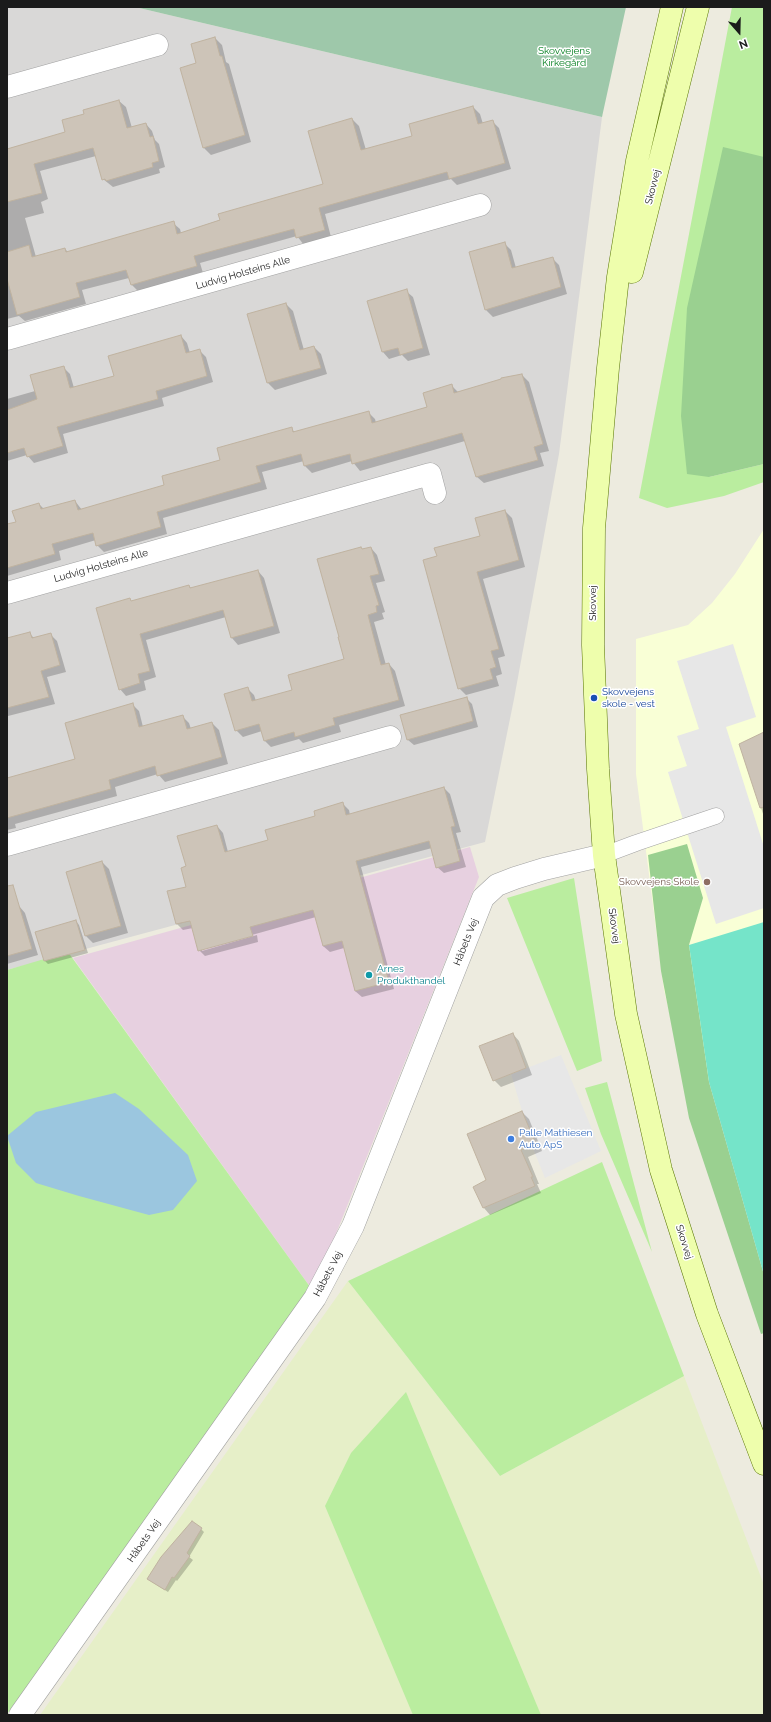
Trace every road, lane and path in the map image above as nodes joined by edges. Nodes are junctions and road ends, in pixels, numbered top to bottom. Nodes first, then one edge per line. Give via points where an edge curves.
1 (672, 7) edge
2 (698, 7) edge
3 (157, 45) dead end
4 (7, 87) edge
5 (480, 206) dead end
6 (7, 339) edge
7 (608, 368) junction
8 (435, 493) dead end
9 (7, 593) edge
10 (390, 737) dead end
11 (716, 816) dead end
12 (7, 845) edge
13 (604, 855) junction
14 (764, 1464) edge
15 (20, 1715) edge

1 - 7 street, Skovvej via 637,161 618,277
2 - 7 street, Skovvej
3 - 4 street
5 - 6 street, Ludvig Holsteins Alle
7 - 13 street, Skovvej via 594,528 594,698
8 - 9 street, Ludvig Holsteins Alle via 430,474
10 - 12 street
11 - 13 lane
13 - 14 street, Skovvej via 626,1014 661,1170 707,1314
13 - 15 street, Håbets Vej via 515,878 497,885 483,898 353,1226 315,1298

